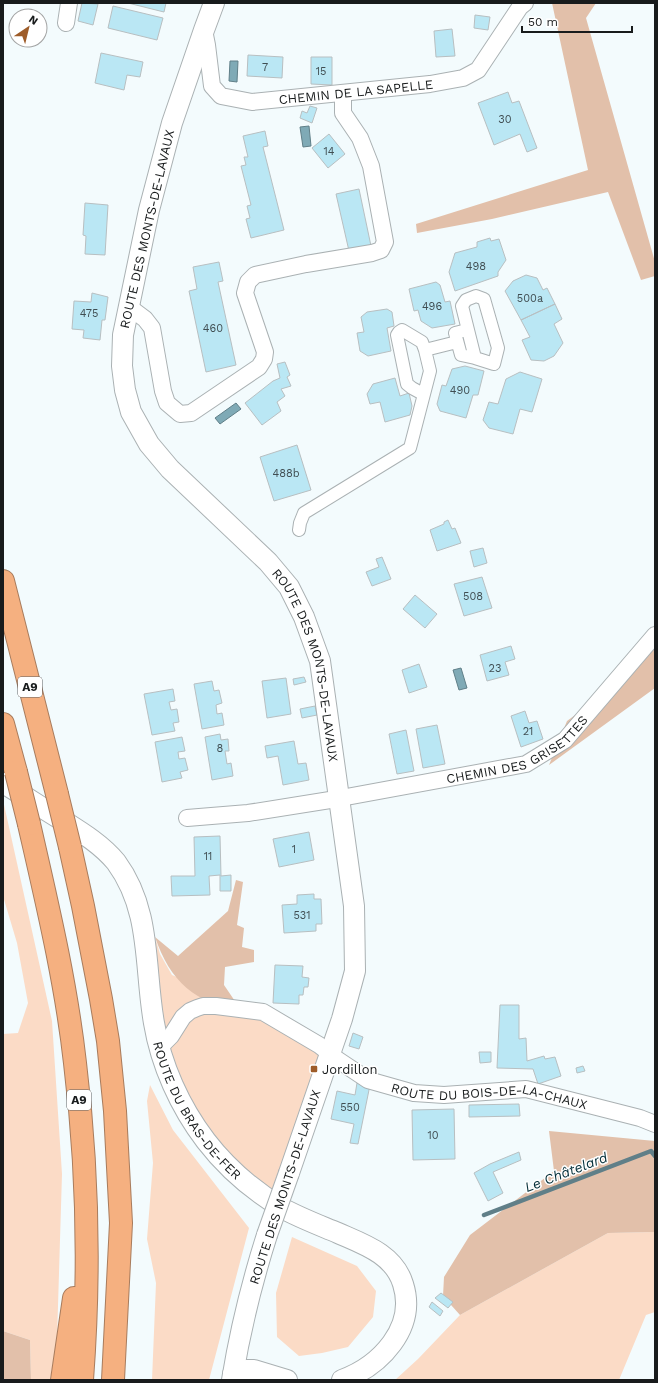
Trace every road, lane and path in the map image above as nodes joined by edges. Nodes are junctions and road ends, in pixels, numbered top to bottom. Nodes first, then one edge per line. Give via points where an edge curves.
1 (69, 3) edge
2 (214, 3) edge
3 (525, 3) edge
4 (66, 23) dead end
5 (204, 30) junction
6 (343, 94) junction
7 (129, 307) junction
8 (467, 330) junction
9 (457, 342) junction
10 (425, 350) junction
11 (474, 358) junction
12 (423, 394) junction
13 (299, 530) dead end
14 (3, 581) edge
15 (655, 635) edge
16 (3, 724) edge
17 (9, 778) edge
18 (340, 798) junction
19 (187, 818) dead end
20 (159, 1048) junction
21 (330, 1053) junction
22 (655, 1124) edge
23 (86, 1200) junction
24 (121, 1224) junction
25 (235, 1378) edge
26 (62, 1380) edge
27 (82, 1380) edge
28 (113, 1380) edge
29 (126, 1380) edge
30 (287, 1380) edge
31 (342, 1380) edge

1 - 4 street
2 - 5 street, ROUTE DES MONTS-DE-LAVAUX
3 - 6 street, CHEMIN DE LA SAPELLE via 478,70 463,78
5 - 6 street, CHEMIN DE LA SAPELLE via 212,86 221,96 252,102
5 - 7 street, ROUTE DES MONTS-DE-LAVAUX via 172,123 149,210
6 - 7 street via 343,113 360,138 371,166 385,242 381,250 255,275 248,282 245,293 265,352 264,359 258,367 191,413 180,414 166,403 152,328
7 - 18 street, ROUTE DES MONTS-DE-LAVAUX via 123,335 122,366 131,412 149,444 170,469 268,562 289,587 304,617 320,662
8 - 9 street via 455,333
8 - 11 street
8 - 11 street via 462,306 466,300 476,296 484,299 498,348 494,364
9 - 10 street
9 - 11 street via 461,354
10 - 12 street via 430,371
10 - 12 street via 422,342 402,330 397,335 407,384
12 - 13 street via 410,448 304,513
14 - 24 highway, A9, bridge via 70,847 92,951 108,1041
15 - 18 street, CHEMIN DES GRISETTES via 565,740 526,764
16 - 17 highway, A9
17 - 20 street, ROUTE DU BRAS-DE-FER via 92,839 105,850 123,873 135,897 144,928
17 - 23 highway, A9, bridge via 28,824 65,996 82,1123
18 - 19 street, CHEMIN DES GRISETTES via 248,813
18 - 21 street, ROUTE DES MONTS-DE-LAVAUX via 354,906 355,971
20 - 21 street, ROUTE DU BOIS-DE-LA-CHAUX via 190,1011 203,1006 216,1006 263,1012
20 - 31 street, ROUTE DU BRAS-DE-FER via 185,1108 207,1143 228,1165 253,1187 282,1207 383,1255 401,1278 406,1306 402,1327 397,1337 370,1366
21 - 22 street, ROUTE DU BOIS-DE-LA-CHAUX via 368,1080 414,1093 444,1095 526,1089
21 - 25 street, ROUTE DES MONTS-DE-LAVAUX, bridge via 256,1269
23 - 26 highway
23 - 27 highway, A9 via 86,1317
24 - 28 highway, A9
24 - 29 highway
25 - 30 street via 246,1370 254,1370

